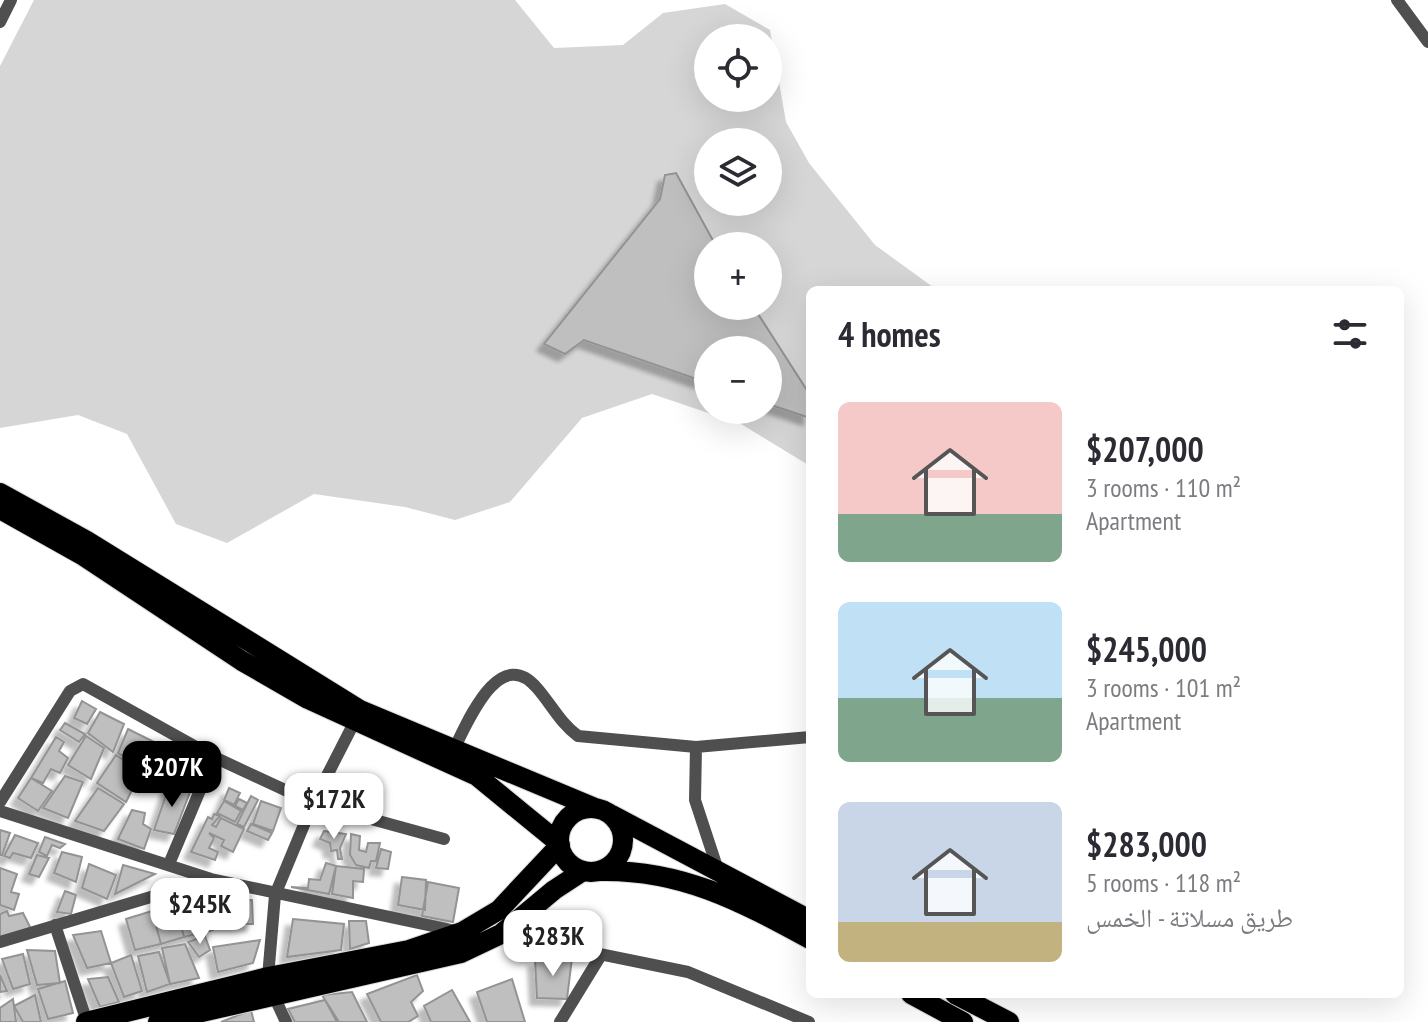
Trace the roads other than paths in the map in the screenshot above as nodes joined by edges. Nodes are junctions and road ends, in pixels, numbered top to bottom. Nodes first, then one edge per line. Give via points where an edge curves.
1 (11, 0) edge
2 (1397, 0) edge
3 (0, 22) edge
4 (1428, 42) edge
5 (0, 493) edge
6 (0, 509) edge
7 (357, 716) junction
8 (806, 737) edge
9 (696, 747) junction
10 (454, 749) junction
11 (214, 757) junction
12 (0, 802) edge
13 (313, 803) junction
14 (0, 811) edge
15 (603, 812) junction
16 (444, 839) dead end
17 (560, 844) junction
18 (169, 864) junction
19 (718, 870) junction
20 (591, 871) junction
21 (211, 879) junction
22 (275, 895) junction
23 (806, 918) edge
24 (55, 925) junction
25 (462, 932) junction
26 (501, 934) junction
27 (806, 937) edge
28 (0, 942) edge
29 (601, 955) junction
30 (271, 986) junction
31 (918, 998) edge
32 (971, 998) edge
33 (87, 1022) edge
34 (158, 1022) edge
35 (286, 1022) edge
36 (560, 1022) edge
37 (809, 1022) edge
38 (963, 1022) edge
39 (1009, 1022) edge

1 - 3 street
2 - 4 street
5 - 7 main road via 87,541
6 - 7 main road via 82,555 251,666
7 - 10 main road
7 - 13 street
7 - 17 main road via 470,772
8 - 9 street
9 - 10 street via 578,736 535,685 515,677 485,690
9 - 19 street via 695,800
10 - 15 main road
11 - 12 street via 88,685 78,685
11 - 13 street
11 - 18 street
13 - 16 street
13 - 22 street
14 - 18 street
15 - 17 main road via 569,817
15 - 19 main road
15 - 20 main road via 622,832 623,842 616,860
17 - 20 main road via 568,862
17 - 25 main road via 499,910
18 - 21 street
19 - 23 main road
20 - 26 main road via 554,890
20 - 27 main road via 654,872 689,881
21 - 22 street
21 - 24 street
22 - 25 street
22 - 30 street
24 - 28 street
24 - 33 street
25 - 30 main road
26 - 29 street
26 - 30 main road via 461,953
29 - 36 street
29 - 37 street via 688,972
30 - 33 main road
30 - 34 main road
30 - 35 street
31 - 38 main road
32 - 39 main road

